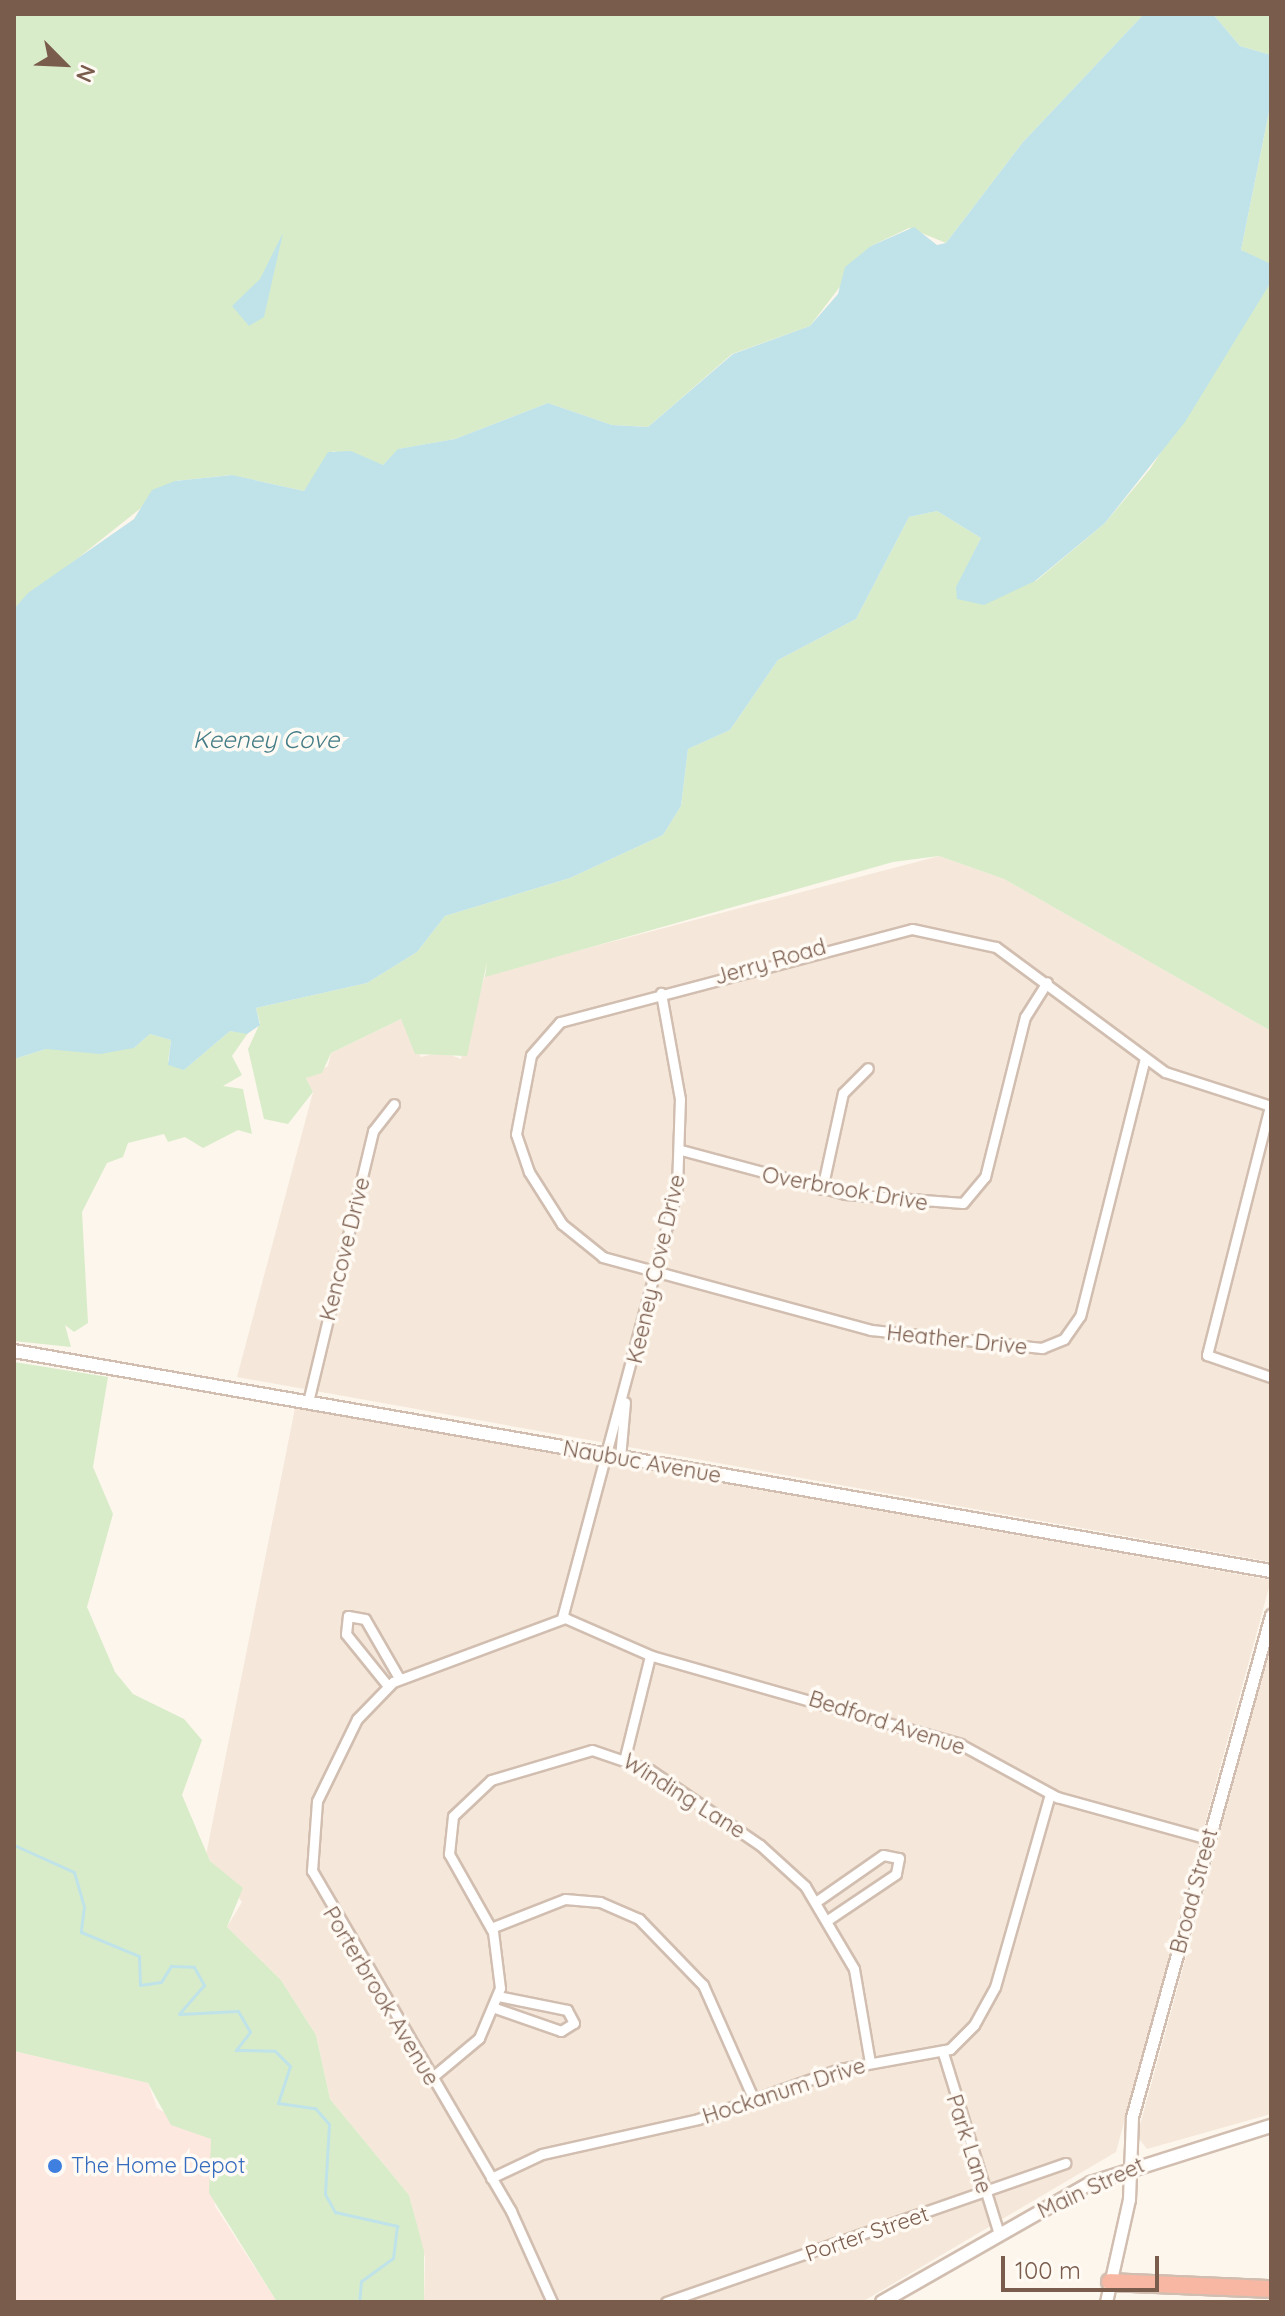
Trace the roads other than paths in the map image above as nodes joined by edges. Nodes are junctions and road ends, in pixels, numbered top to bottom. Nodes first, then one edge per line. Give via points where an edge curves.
1 (1047, 982) junction
2 (661, 993) junction
3 (1145, 1058) junction
4 (868, 1068) dead end
5 (394, 1104) dead end
6 (1270, 1106) edge
7 (681, 1150) junction
8 (822, 1189) junction
9 (657, 1273) junction
10 (14, 1351) edge
11 (1271, 1377) edge
12 (308, 1402) junction
13 (625, 1402) junction
14 (605, 1456) junction
15 (620, 1458) junction
16 (1271, 1571) edge
17 (1271, 1615) edge
18 (562, 1618) junction
19 (650, 1656) junction
20 (399, 1678) junction
21 (388, 1686) junction
22 (625, 1757) junction
23 (1050, 1794) junction
24 (1208, 1839) junction
25 (817, 1901) junction
26 (829, 1919) junction
27 (491, 1928) junction
28 (498, 1996) junction
29 (495, 2008) junction
30 (943, 2053) junction
31 (870, 2063) junction
32 (430, 2079) junction
33 (754, 2100) junction
34 (1271, 2126) edge
35 (1066, 2163) dead end
36 (1127, 2168) junction
37 (491, 2178) junction
38 (984, 2192) junction
39 (999, 2234) junction
40 (1110, 2282) junction
41 (1271, 2289) edge
42 (552, 2302) edge
43 (666, 2302) edge
44 (882, 2302) edge
45 (1106, 2302) edge

1 - 2 street, Jerry Road via 985,942 912,929
1 - 3 street, Jerry Road
1 - 8 street, Overbrook Drive via 1026,1015 985,1177 974,1195 942,1207
2 - 7 street, Keeney Cove Drive via 678,1073
2 - 9 street, Jerry Road via 549,1029 529,1060 515,1119 524,1163 568,1232 603,1257
3 - 6 street, Jerry Road via 1190,1084
3 - 9 street, Heather Drive via 1082,1313 1057,1344 1032,1349 899,1336
4 - 8 street via 843,1093
5 - 12 street, Kencove Drive via 374,1128
6 - 11 street via 1207,1355
7 - 8 street, Overbrook Drive
7 - 9 street, Keeney Cove Drive
9 - 13 street, Keeney Cove Drive
10 - 12 main road, Naubuc Avenue
12 - 14 main road, Naubuc Avenue
13 - 14 street, Keeney Cove Drive
13 - 15 street, Keeney Cove Drive
14 - 15 main road, Naubuc Avenue
14 - 18 street, Keeney Cove Drive
15 - 16 main road, Naubuc Avenue
17 - 24 street, Broad Street
18 - 19 street, Bedford Avenue
18 - 20 street, Porterbrook Avenue
19 - 22 street
19 - 23 street, Bedford Avenue via 960,1744
20 - 21 street, Porterbrook Avenue
20 - 21 street via 365,1619 348,1616 346,1634
21 - 32 street, Porterbrook Avenue via 357,1719 322,1789 310,1861 333,1917
22 - 25 street, Winding Lane via 766,1849
22 - 27 street, Winding Lane via 597,1750 561,1754 486,1782 460,1805 448,1829 449,1854
23 - 24 street, Bedford Avenue
23 - 30 street via 995,1987 972,2029
24 - 36 street, Broad Street via 1132,2117
25 - 26 street, Winding Lane
25 - 26 street via 883,1855 899,1858 896,1874
26 - 31 street, Winding Lane via 860,1990
27 - 28 street, Winding Lane
27 - 33 street via 565,1899 598,1901 639,1919 707,1991
28 - 29 street, Winding Lane
28 - 29 street via 567,2010 574,2023 561,2031
29 - 32 street, Winding Lane via 472,2046
30 - 31 street, Hockanum Drive
30 - 38 street, Park Lane
31 - 33 street, Hockanum Drive
32 - 37 street, Porterbrook Avenue
33 - 37 street, Hockanum Drive via 547,2153
34 - 36 main road, Main Street
35 - 38 street, Porter Street
36 - 39 main road, Main Street
36 - 40 street, Broad Street via 1129,2199
37 - 42 street, Porterbrook Avenue
38 - 39 street, Park Lane
38 - 43 street, Porter Street
39 - 44 main road, Main Street
40 - 41 highway
40 - 45 street, Broad Street

